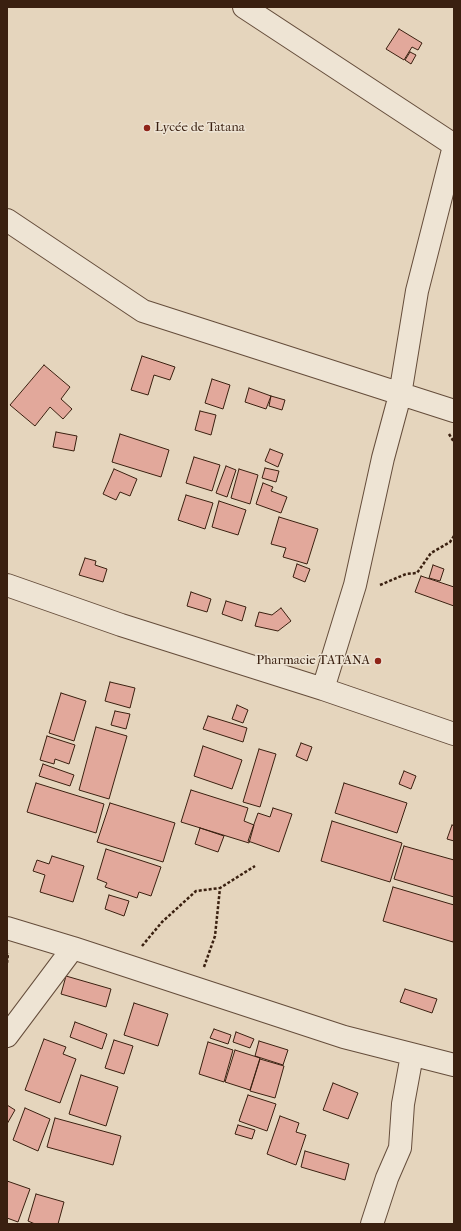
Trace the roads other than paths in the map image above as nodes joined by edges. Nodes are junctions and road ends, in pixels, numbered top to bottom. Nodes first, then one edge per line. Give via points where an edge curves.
1 (244, 7) edge
2 (454, 146) edge
3 (7, 220) edge
4 (400, 395) junction
5 (454, 411) edge
6 (7, 585) edge
7 (323, 689) junction
8 (454, 734) edge
9 (7, 928) edge
10 (73, 948) junction
11 (7, 1036) edge
12 (412, 1055) junction
13 (454, 1065) edge
14 (372, 1224) edge

1 - 2 street
2 - 4 street via 417,291
3 - 4 street via 143,311
4 - 5 street
4 - 7 street via 350,598
6 - 7 street via 121,625
7 - 8 street
9 - 10 street
10 - 11 street
10 - 12 street via 344,1037
12 - 13 street
12 - 14 street via 403,1104 400,1148

